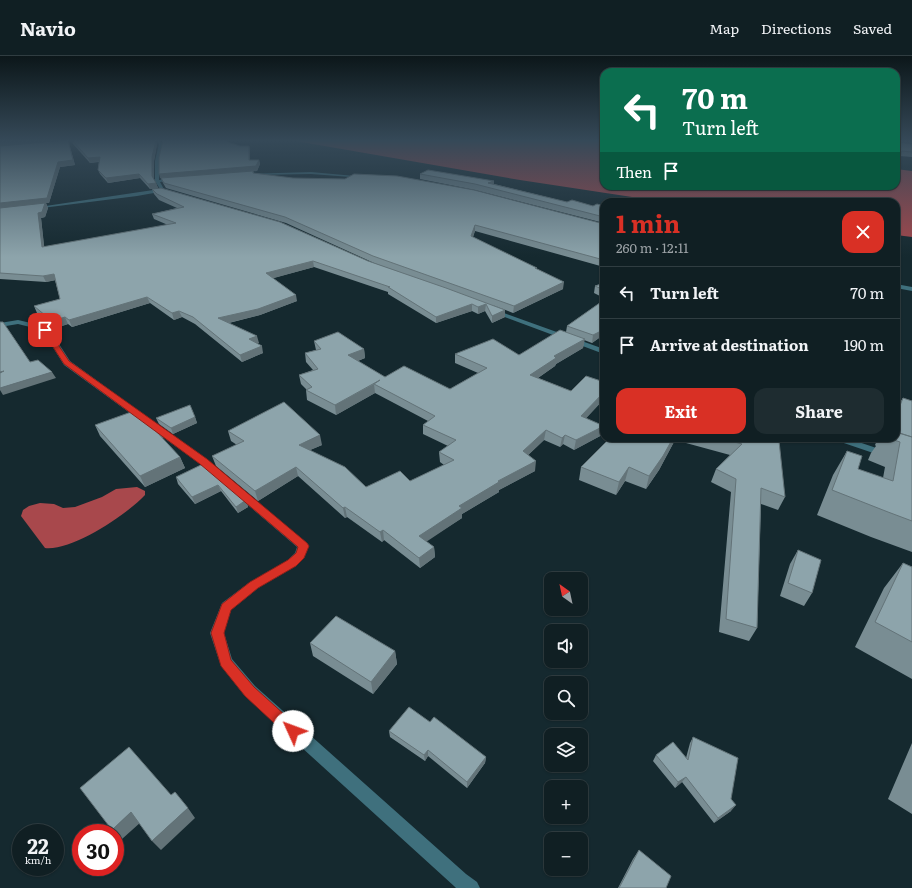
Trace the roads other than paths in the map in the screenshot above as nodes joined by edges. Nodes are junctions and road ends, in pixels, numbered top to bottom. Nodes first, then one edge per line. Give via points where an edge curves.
1 (178, 179) edge
2 (157, 181) joint
3 (30, 209) edge
4 (900, 287) edge
5 (912, 289) edge
6 (485, 308) edge
7 (0, 325) edge
8 (600, 351) edge
9 (850, 442) edge
10 (897, 458) edge
11 (471, 888) edge

1 - 2 street
2 - 3 street via 166,191
4 - 5 street
6 - 8 street
7 - 11 street via 18,322 45,330 67,363 203,462 303,546 300,555 292,563 254,585 226,607 218,633 226,662 250,691 303,741
9 - 10 street

